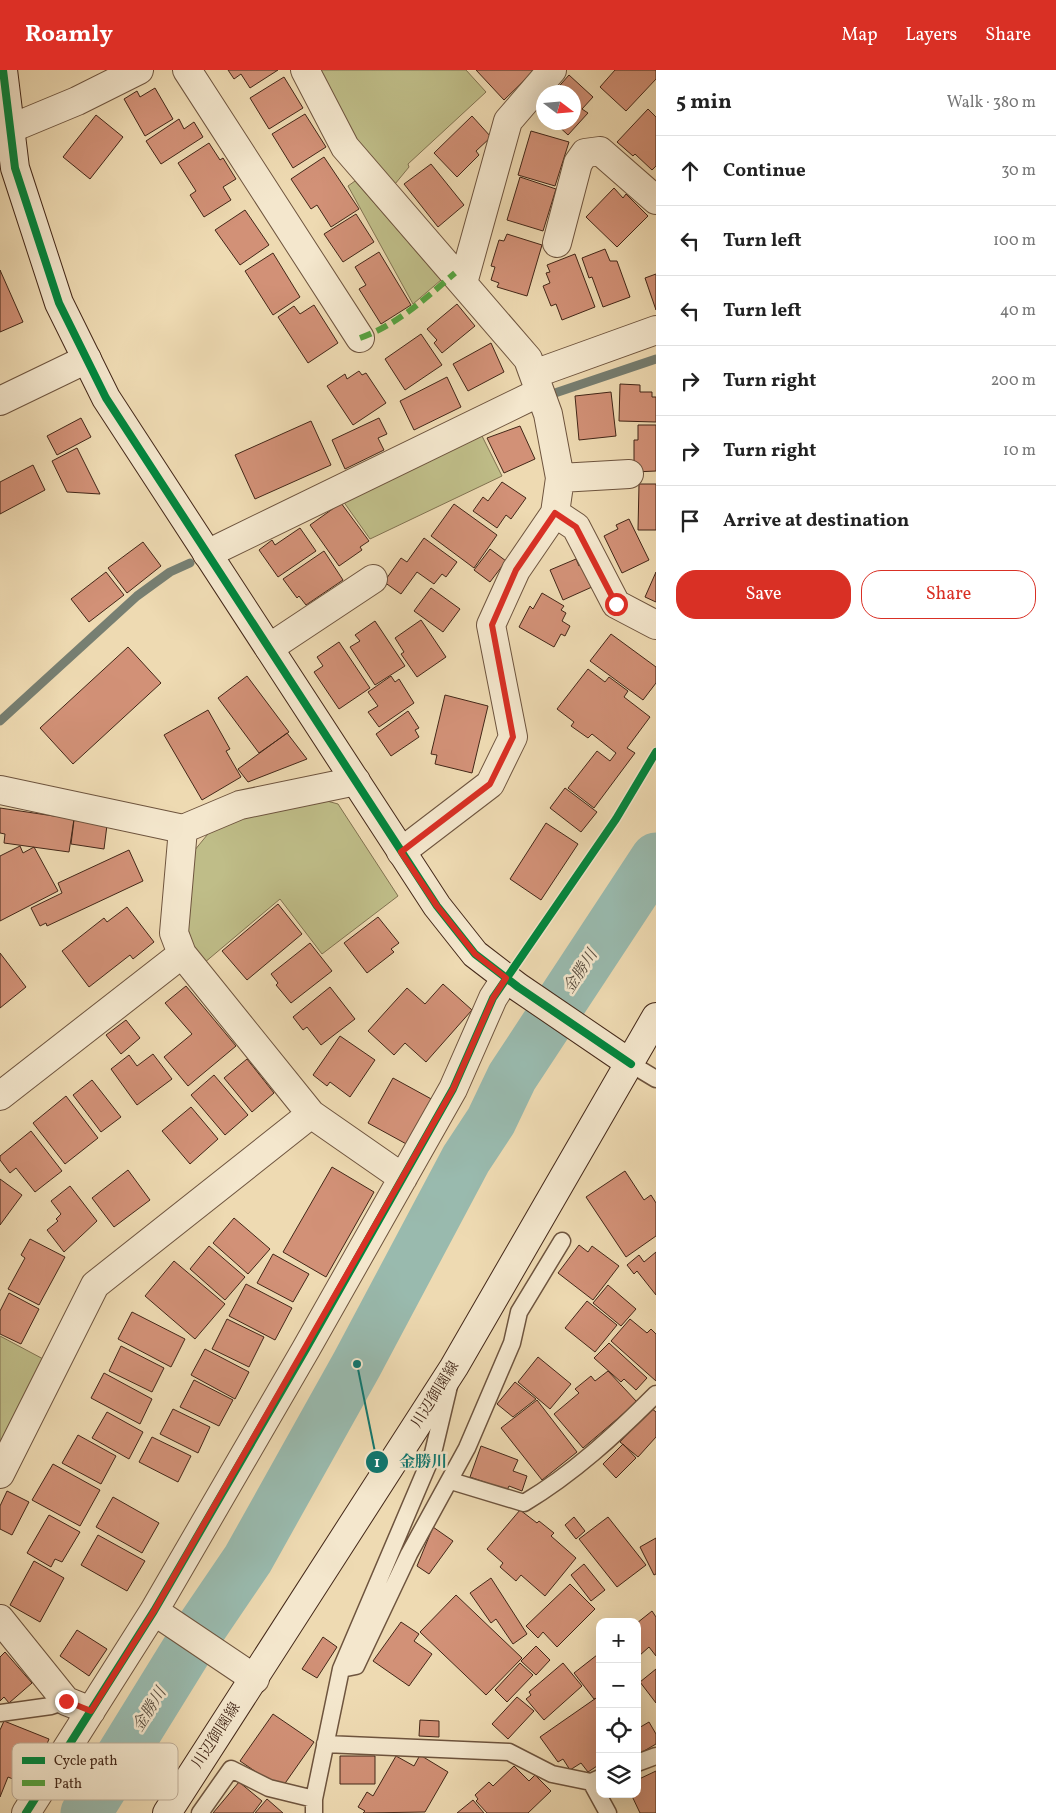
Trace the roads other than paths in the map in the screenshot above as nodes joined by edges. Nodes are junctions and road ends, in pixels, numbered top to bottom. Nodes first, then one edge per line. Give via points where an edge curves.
1 (139, 70) edge
2 (187, 70) edge
3 (305, 70) edge
4 (552, 70) edge
5 (2, 78) edge
6 (12, 128) junction
7 (656, 200) edge
8 (557, 243) dead end
9 (463, 283) junction
10 (656, 330) edge
11 (360, 338) dead end
12 (87, 359) junction
13 (537, 383) junction
14 (0, 401) edge
15 (629, 474) dead end
16 (560, 478) junction
17 (555, 513) junction
18 (207, 554) junction
19 (373, 579) dead end
20 (656, 625) edge
21 (269, 648) junction
22 (356, 781) junction
23 (0, 790) edge
24 (182, 829) junction
25 (401, 852) junction
26 (182, 954) junction
27 (512, 982) junction
28 (656, 1017) edge
29 (648, 1070) edge
30 (0, 1096) edge
31 (311, 1114) junction
32 (403, 1178) junction
33 (562, 1241) dead end
34 (454, 1367) junction
35 (656, 1394) edge
36 (0, 1474) edge
37 (451, 1481) junction
38 (160, 1615) junction
39 (0, 1619) edge
40 (342, 1669) junction
41 (248, 1674) junction
42 (66, 1701) junction
43 (91, 1711) junction
44 (0, 1713) edge
45 (71, 1743) edge
46 (325, 1744) junction
47 (656, 1756) edge
48 (641, 1762) edge
49 (595, 1780) edge
50 (178, 1794) edge
51 (34, 1800) edge
52 (175, 1800) edge
53 (314, 1806) edge
54 (26, 1813) edge
55 (167, 1813) edge
56 (200, 1813) edge
57 (608, 1813) edge

1 - 6 street
2 - 11 street
3 - 9 street via 345,147
4 - 9 street via 508,121
5 - 6 street
6 - 12 street via 15,168 59,303
7 - 8 street via 600,151 585,153 578,163
9 - 13 street via 528,359
10 - 13 street
12 - 14 street
12 - 18 street via 106,398
13 - 16 street via 548,414
13 - 18 street
15 - 16 street
16 - 17 street
17 - 20 street via 576,527 616,604
17 - 25 street via 516,570 492,625 513,737 490,784
18 - 21 street
19 - 21 street
21 - 22 street
22 - 24 street via 240,804
22 - 25 street
23 - 24 street
24 - 26 street via 174,934
25 - 27 street via 437,906 475,954
26 - 30 street
26 - 31 street
27 - 29 street via 594,1039
27 - 32 street via 493,998 453,1089
28 - 29 street, 川辺御園線
29 - 34 street, 川辺御園線
31 - 32 street
31 - 36 street via 95,1285
32 - 38 street
33 - 37 lane via 519,1312 512,1343 495,1386
34 - 40 lane via 433,1453
34 - 41 street, 川辺御園線
35 - 37 lane via 608,1442 524,1503
37 - 40 lane via 409,1554 356,1666
38 - 41 street
38 - 43 street
39 - 42 street
40 - 46 lane
41 - 50 street, 川辺御園線
42 - 43 street
42 - 44 lane
43 - 45 street
46 - 49 lane via 509,1752 552,1774
46 - 53 lane
47 - 48 lane
49 - 57 lane
51 - 54 street
52 - 55 street, 川辺御園線
53 - 56 lane via 231,1769

